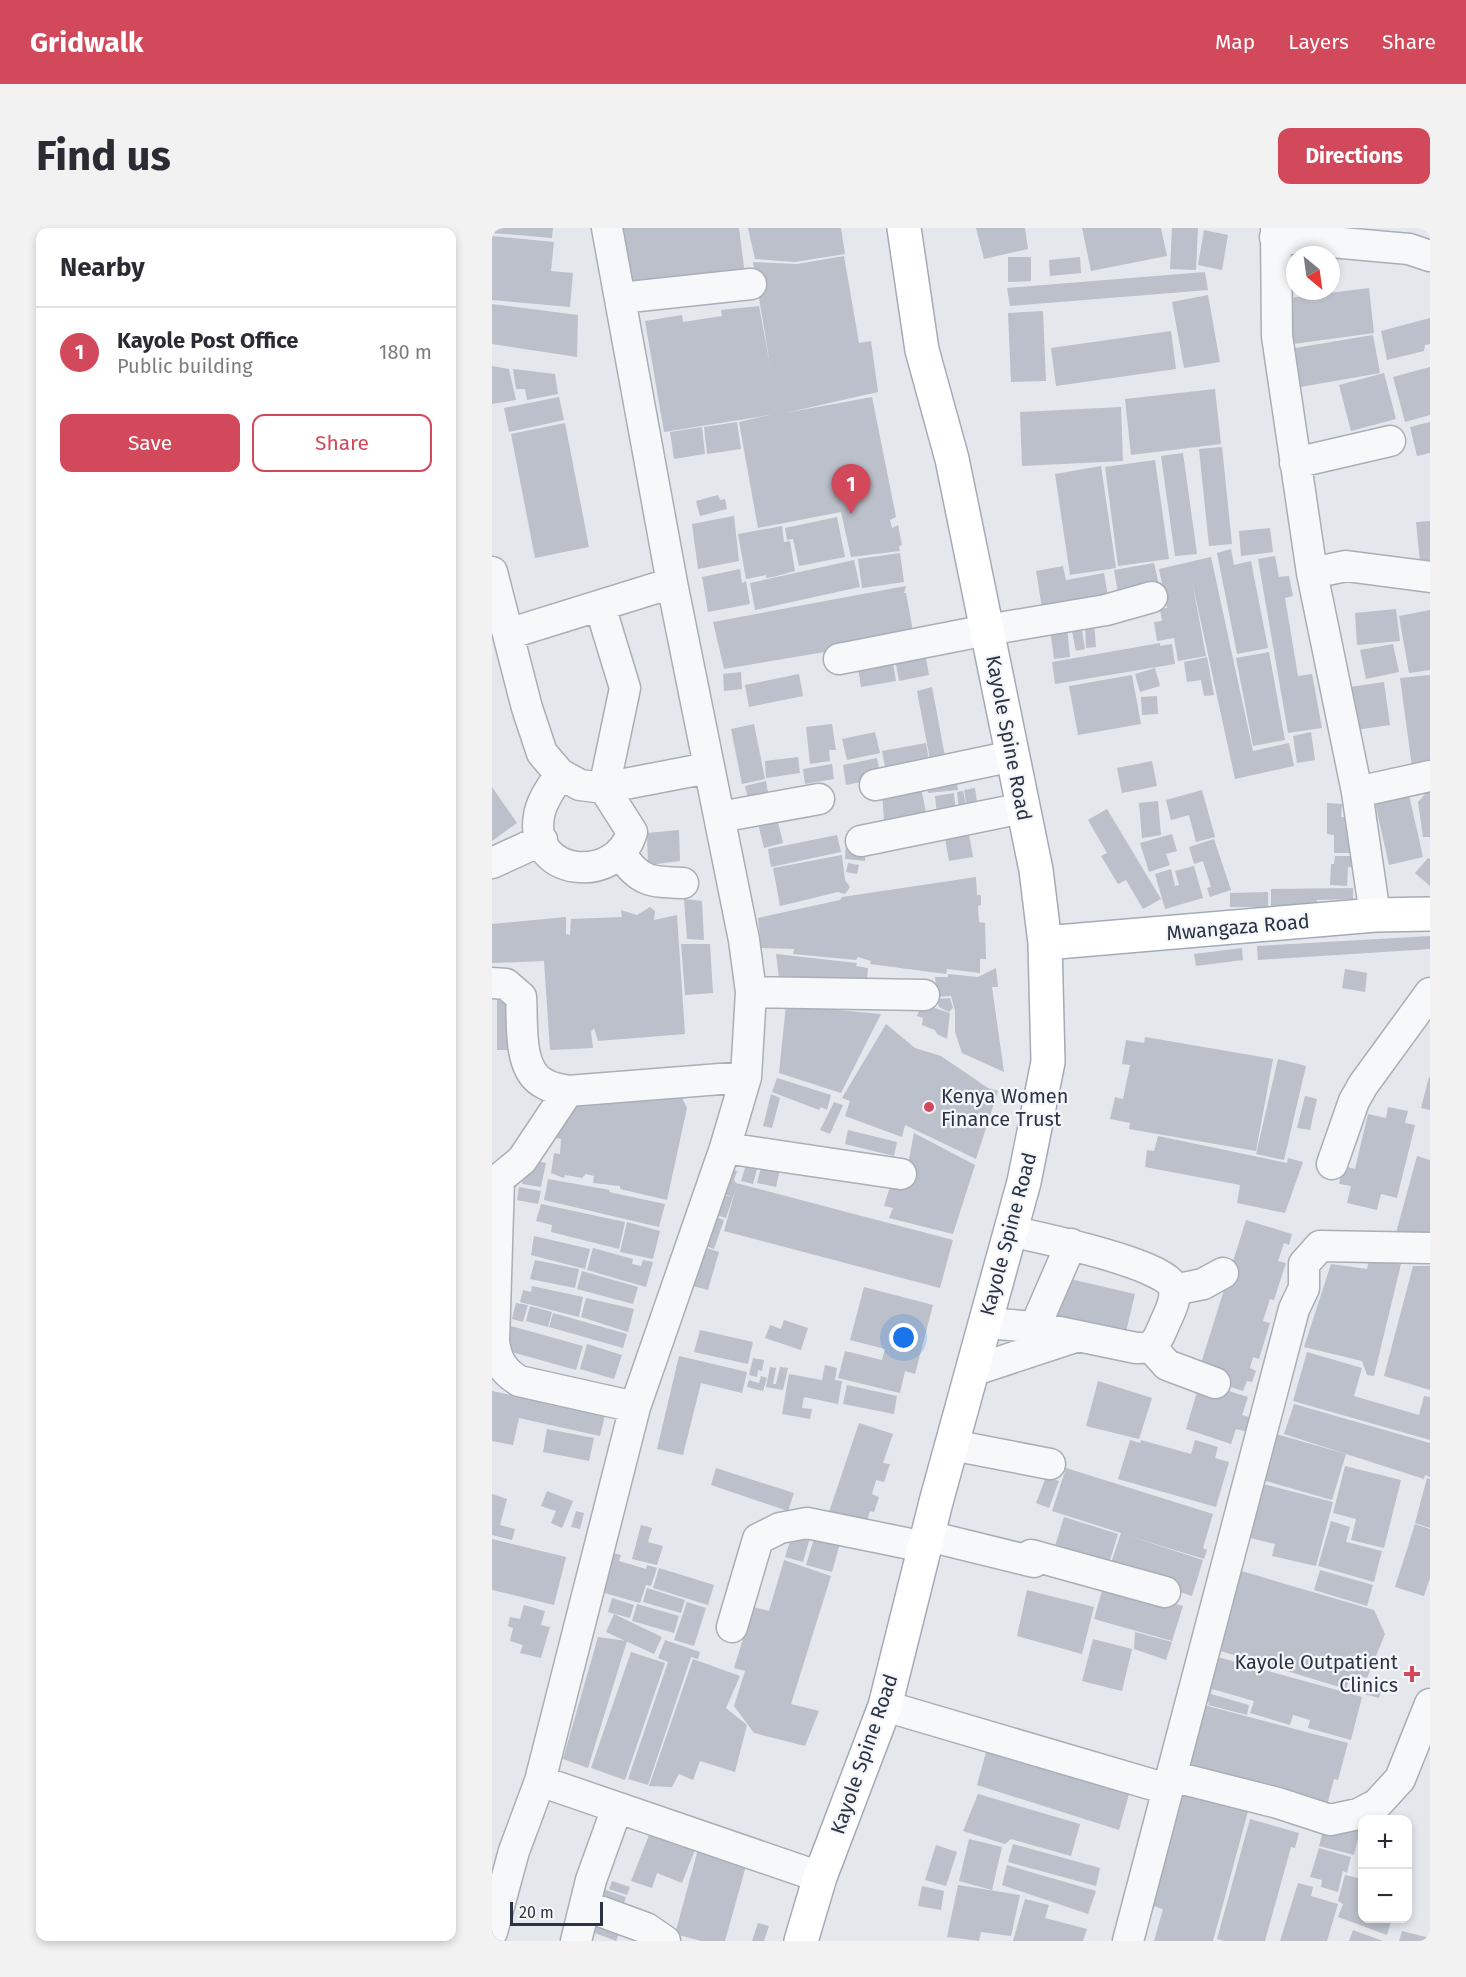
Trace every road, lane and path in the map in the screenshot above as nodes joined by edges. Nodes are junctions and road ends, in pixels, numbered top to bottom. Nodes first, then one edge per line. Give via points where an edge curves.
1 (608, 228) edge
2 (904, 228) edge
3 (1276, 232) edge
4 (1430, 256) edge
5 (751, 284) dead end
6 (620, 298) junction
7 (1390, 441) dead end
8 (1295, 463) junction
9 (492, 572) edge
10 (1312, 573) junction
11 (1430, 577) edge
12 (672, 583) junction
13 (1152, 597) dead end
14 (600, 606) junction
15 (987, 630) junction
16 (508, 634) junction
17 (839, 659) dead end
18 (1013, 756) junction
19 (708, 768) junction
20 (560, 774) junction
21 (1430, 776) edge
22 (875, 785) dead end
23 (604, 788) junction
24 (1356, 792) junction
25 (819, 799) dead end
26 (1023, 808) junction
27 (720, 817) junction
28 (542, 840) junction
29 (861, 841) dead end
30 (621, 854) junction
31 (492, 863) edge
32 (683, 883) dead end
33 (1430, 914) edge
34 (1375, 915) junction
35 (1045, 943) junction
36 (492, 983) edge
37 (751, 992) junction
38 (1430, 993) edge
39 (924, 995) dead end
40 (746, 1077) junction
41 (568, 1091) junction
42 (724, 1148) junction
43 (1332, 1164) dead end
44 (901, 1174) dead end
45 (496, 1180) edge
46 (1010, 1231) junction
47 (1071, 1244) junction
48 (1430, 1248) edge
49 (1223, 1273) dead end
50 (1174, 1290) junction
51 (985, 1323) junction
52 (1035, 1327) junction
53 (1080, 1335) junction
54 (1151, 1347) junction
55 (972, 1371) junction
56 (1215, 1383) dead end
57 (634, 1407) junction
58 (952, 1445) junction
59 (1050, 1464) dead end
60 (926, 1542) junction
61 (1165, 1592) dead end
62 (732, 1627) dead end
63 (1430, 1704) edge
64 (885, 1706) junction
65 (540, 1781) junction
66 (1169, 1782) junction
67 (617, 1808) junction
68 (503, 1851) edge
69 (820, 1877) junction
70 (578, 1928) edge
71 (492, 1932) edge
72 (665, 1941) edge
73 (801, 1941) edge
74 (1128, 1941) edge

1 - 6 street
2 - 15 main road, Kayole Spine Road via 922,350 952,459
3 - 4 street via 1409,249
3 - 8 street via 1277,336
5 - 6 street
6 - 12 street
7 - 8 street
8 - 10 street
9 - 16 street
10 - 11 street via 1346,566
10 - 24 street
12 - 14 street
12 - 19 street
13 - 15 street via 1106,610
14 - 16 street
14 - 23 street via 625,688
15 - 17 street
15 - 18 main road, Kayole Spine Road
16 - 20 street via 542,753
18 - 22 street
18 - 26 main road, Kayole Spine Road
19 - 23 street
19 - 27 street
20 - 23 street via 580,785
20 - 28 street via 541,807 538,818
21 - 24 street
23 - 30 street via 632,832
24 - 34 street
25 - 27 street
26 - 29 street
26 - 35 main road, Kayole Spine Road
27 - 37 street
28 - 30 street via 550,855 573,868 586,869
28 - 31 street
30 - 32 street via 641,877 654,882
33 - 34 main road, Mwangaza Road
34 - 35 main road, Mwangaza Road
35 - 46 main road, Kayole Spine Road via 1048,1062
36 - 41 street via 506,984 520,997 526,1064 534,1077
37 - 39 street
37 - 40 street
38 - 43 street via 1363,1085
40 - 41 street
40 - 42 street
41 - 45 street via 522,1160
42 - 44 street
42 - 57 street
45 - 57 street via 494,1342 504,1371 519,1381
46 - 47 street
46 - 51 main road, Kayole Spine Road
47 - 50 street via 1159,1274 1168,1279
47 - 52 street
48 - 66 street via 1320,1246 1304,1264 1304,1288 1294,1309
49 - 50 street via 1203,1284
50 - 54 street via 1174,1299
51 - 52 street
51 - 55 main road, Kayole Spine Road
52 - 53 street
53 - 54 street via 1136,1348
53 - 55 street
54 - 56 street via 1167,1365
55 - 58 main road, Kayole Spine Road
57 - 65 street
58 - 59 street
58 - 60 main road, Kayole Spine Road
60 - 61 street via 1034,1562 1031,1555
60 - 62 street via 807,1523 780,1528 758,1539
60 - 64 main road, Kayole Spine Road
63 - 66 street via 1400,1779 1377,1804 1358,1814 1330,1820 1278,1803
64 - 66 street
64 - 69 main road, Kayole Spine Road
65 - 67 street
65 - 68 street
66 - 74 street
67 - 69 street
67 - 70 street
68 - 71 street
69 - 73 main road, Kayole Spine Road
70 - 72 street via 645,1928

